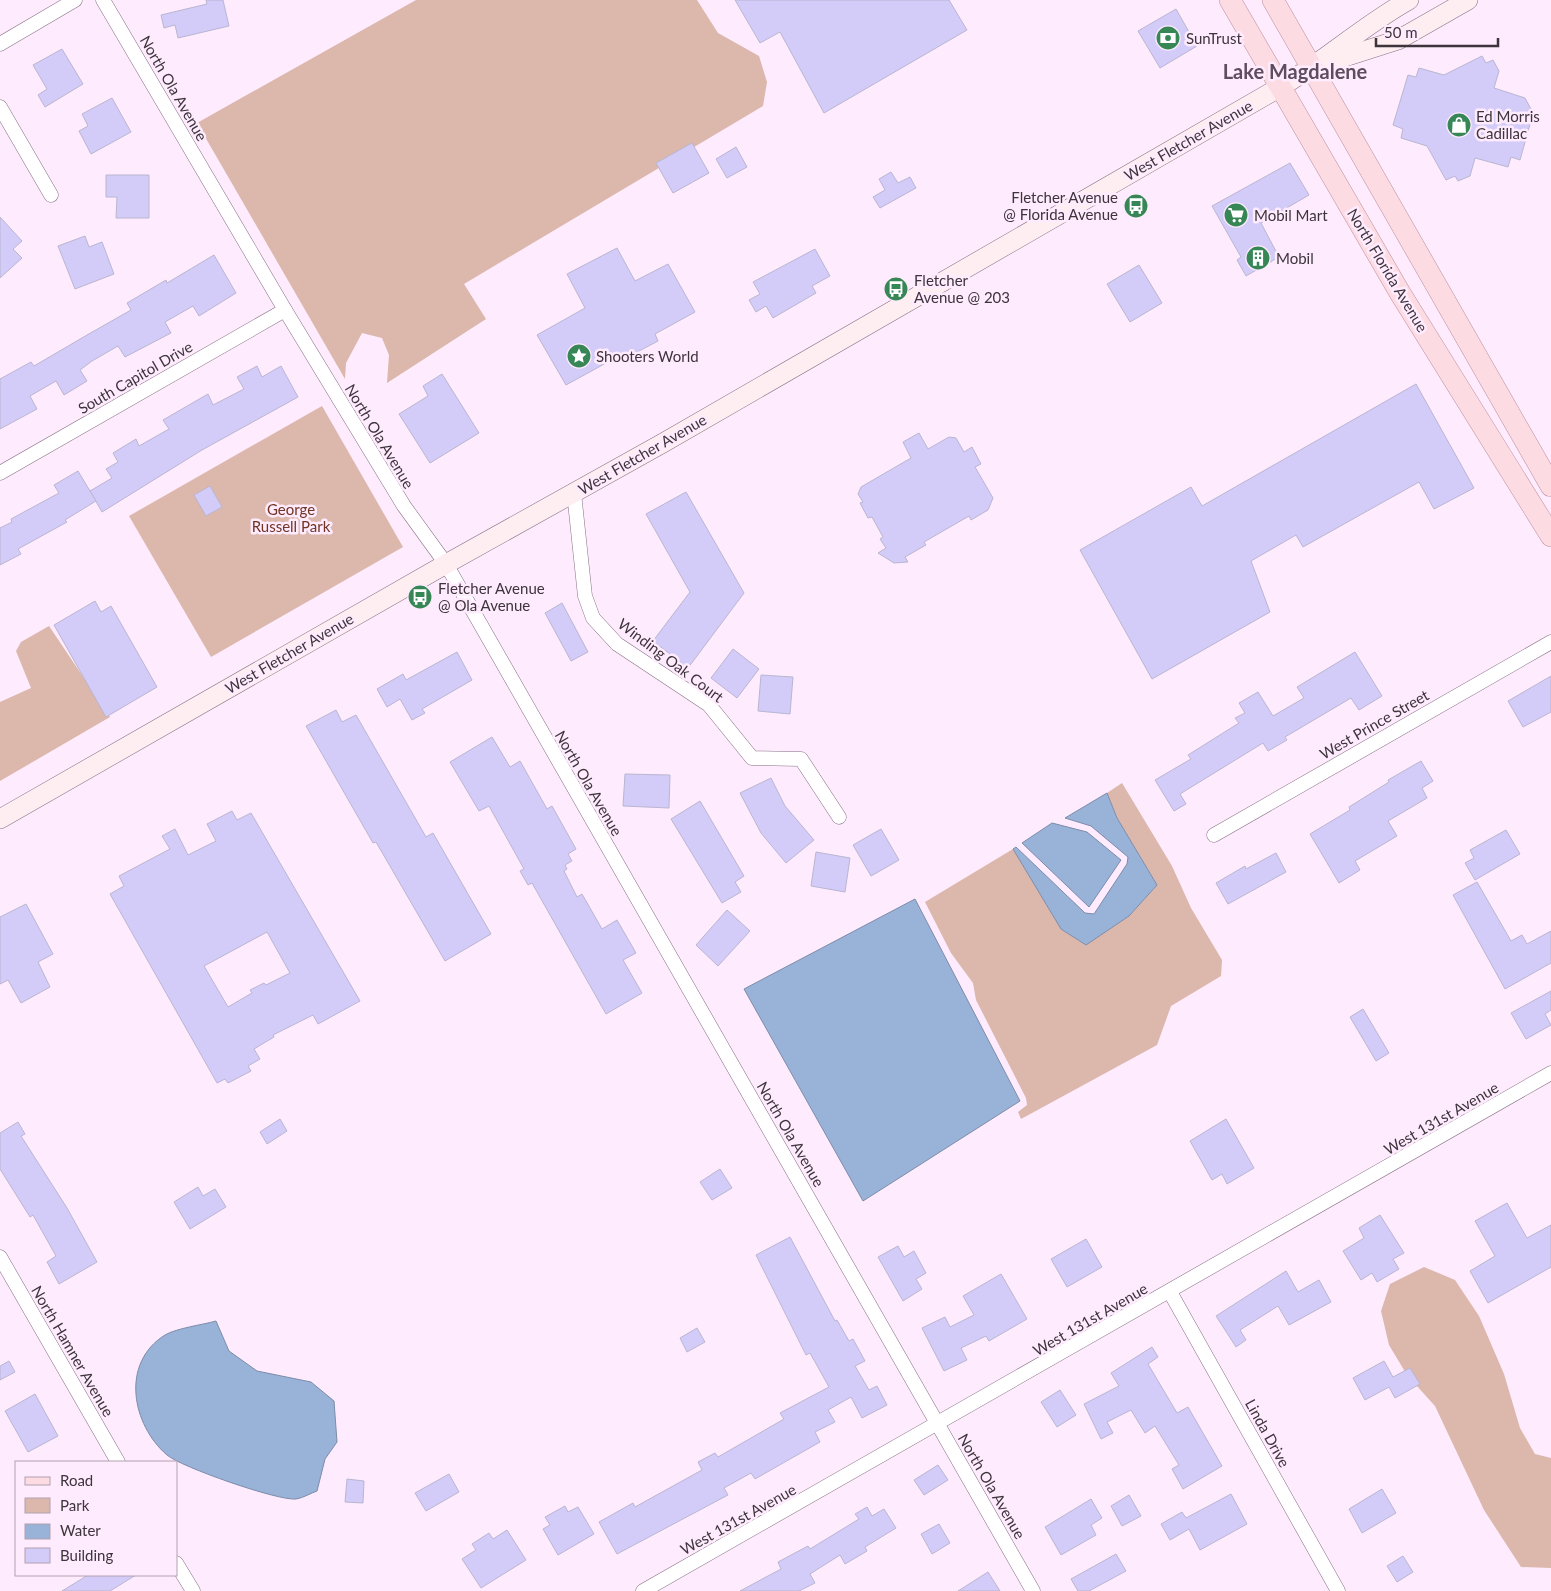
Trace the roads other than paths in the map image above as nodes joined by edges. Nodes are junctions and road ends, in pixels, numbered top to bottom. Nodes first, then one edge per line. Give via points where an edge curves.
1 (75, 0) edge
2 (103, 0) edge
3 (1230, 0) edge
4 (1273, 0) edge
5 (1409, 0) edge
6 (1468, 0) edge
7 (0, 44) edge
8 (1313, 68) junction
9 (1282, 86) junction
10 (0, 107) edge
11 (51, 195) dead end
12 (285, 310) junction
13 (0, 473) edge
14 (1551, 486) edge
15 (574, 493) junction
16 (1551, 536) edge
17 (446, 564) junction
18 (1551, 642) edge
19 (839, 817) dead end
20 (0, 819) edge
21 (1214, 835) dead end
22 (1551, 1073) edge
23 (0, 1257) edge
24 (1170, 1292) junction
25 (939, 1424) junction
26 (117, 1461) edge
27 (178, 1566) edge
28 (192, 1591) edge
29 (643, 1591) edge
30 (1033, 1591) edge
31 (1338, 1591) edge

1 - 7 street
2 - 12 street, North Ola Avenue
3 - 9 main road, North Florida Avenue
4 - 8 main road
5 - 8 main road via 1382,15
6 - 8 main road via 1398,40
8 - 9 main road, West Fletcher Avenue
8 - 14 main road
9 - 15 main road, West Fletcher Avenue
9 - 16 main road, North Florida Avenue via 1400,293
10 - 11 street
12 - 13 street, South Capitol Drive
12 - 17 street, North Ola Avenue via 404,506
15 - 17 main road, West Fletcher Avenue
15 - 19 street, Winding Oak Court via 585,596 593,618 617,644 709,705 752,758 801,759
17 - 20 main road, West Fletcher Avenue
17 - 25 street, North Ola Avenue
18 - 21 street, West Prince Street
22 - 24 street, West 131st Avenue
23 - 26 street, North Hamner Avenue
24 - 25 street, West 131st Avenue
24 - 31 street, Linda Drive
25 - 29 street, West 131st Avenue
25 - 30 street, North Ola Avenue
27 - 28 street

